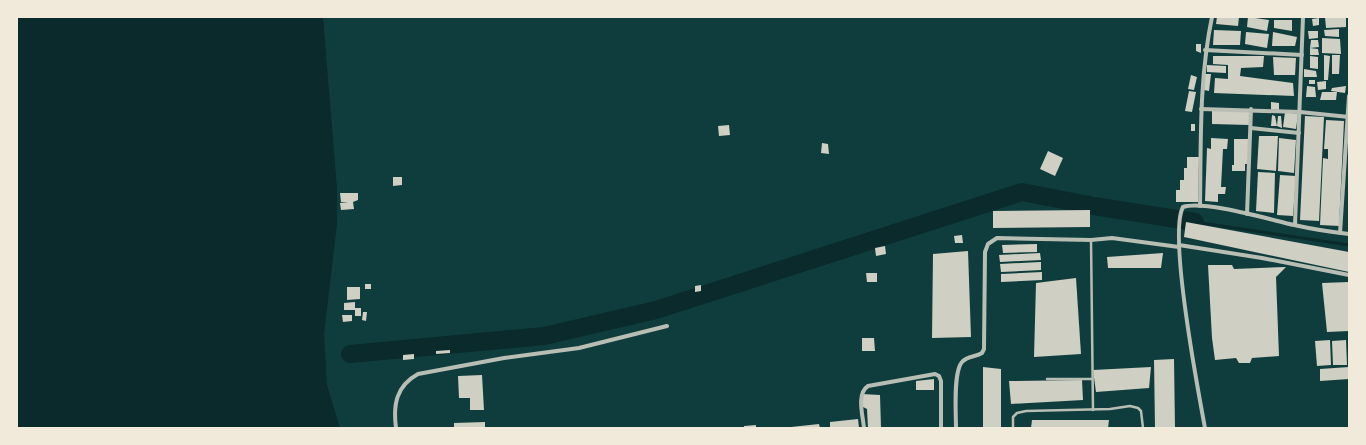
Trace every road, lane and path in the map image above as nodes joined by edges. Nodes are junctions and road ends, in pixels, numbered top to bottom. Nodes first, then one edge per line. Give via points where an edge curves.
1 (1212, 17) edge
2 (1303, 17) edge
3 (1205, 50) junction
4 (1302, 55) junction
5 (1349, 96) edge
6 (1201, 109) junction
7 (1252, 109) junction
8 (1300, 112) junction
9 (1348, 117) edge
10 (1251, 128) junction
11 (1299, 133) junction
12 (1348, 156) edge
13 (1200, 206) junction
14 (1247, 214) junction
15 (1295, 225) junction
16 (1340, 233) junction
17 (1349, 234) edge
18 (1091, 240) junction
19 (1179, 246) junction
20 (1349, 275) edge
21 (667, 326) dead end
22 (1047, 379) dead end
23 (1092, 379) junction
24 (1093, 410) junction
25 (396, 428) edge
26 (864, 428) edge
27 (941, 428) edge
28 (956, 428) edge
29 (1013, 428) edge
30 (1143, 428) edge
31 (1205, 428) edge

1 - 3 street
2 - 4 street
3 - 4 street
3 - 6 street
4 - 8 street
5 - 9 street
6 - 7 street
6 - 13 street
7 - 8 street
7 - 10 street
8 - 9 street
8 - 11 street
9 - 12 street
10 - 11 street
10 - 14 street
11 - 15 street
12 - 16 street
13 - 14 street
13 - 19 street via 1183,207
14 - 15 street
15 - 16 street
16 - 17 street
18 - 19 street via 1112,238
18 - 23 lane
18 - 28 street via 997,238 988,244 985,252 984,349 982,353 966,358 961,363 957,376
19 - 20 street via 1262,258
19 - 31 street
21 - 25 street via 579,348 504,358 418,374 407,382 397,395 394,408
22 - 23 lane
23 - 24 lane
24 - 29 lane via 1017,413 1013,417
24 - 30 lane via 1130,406 1138,408 1141,411
26 - 27 street via 861,395 863,389 935,374 941,381

